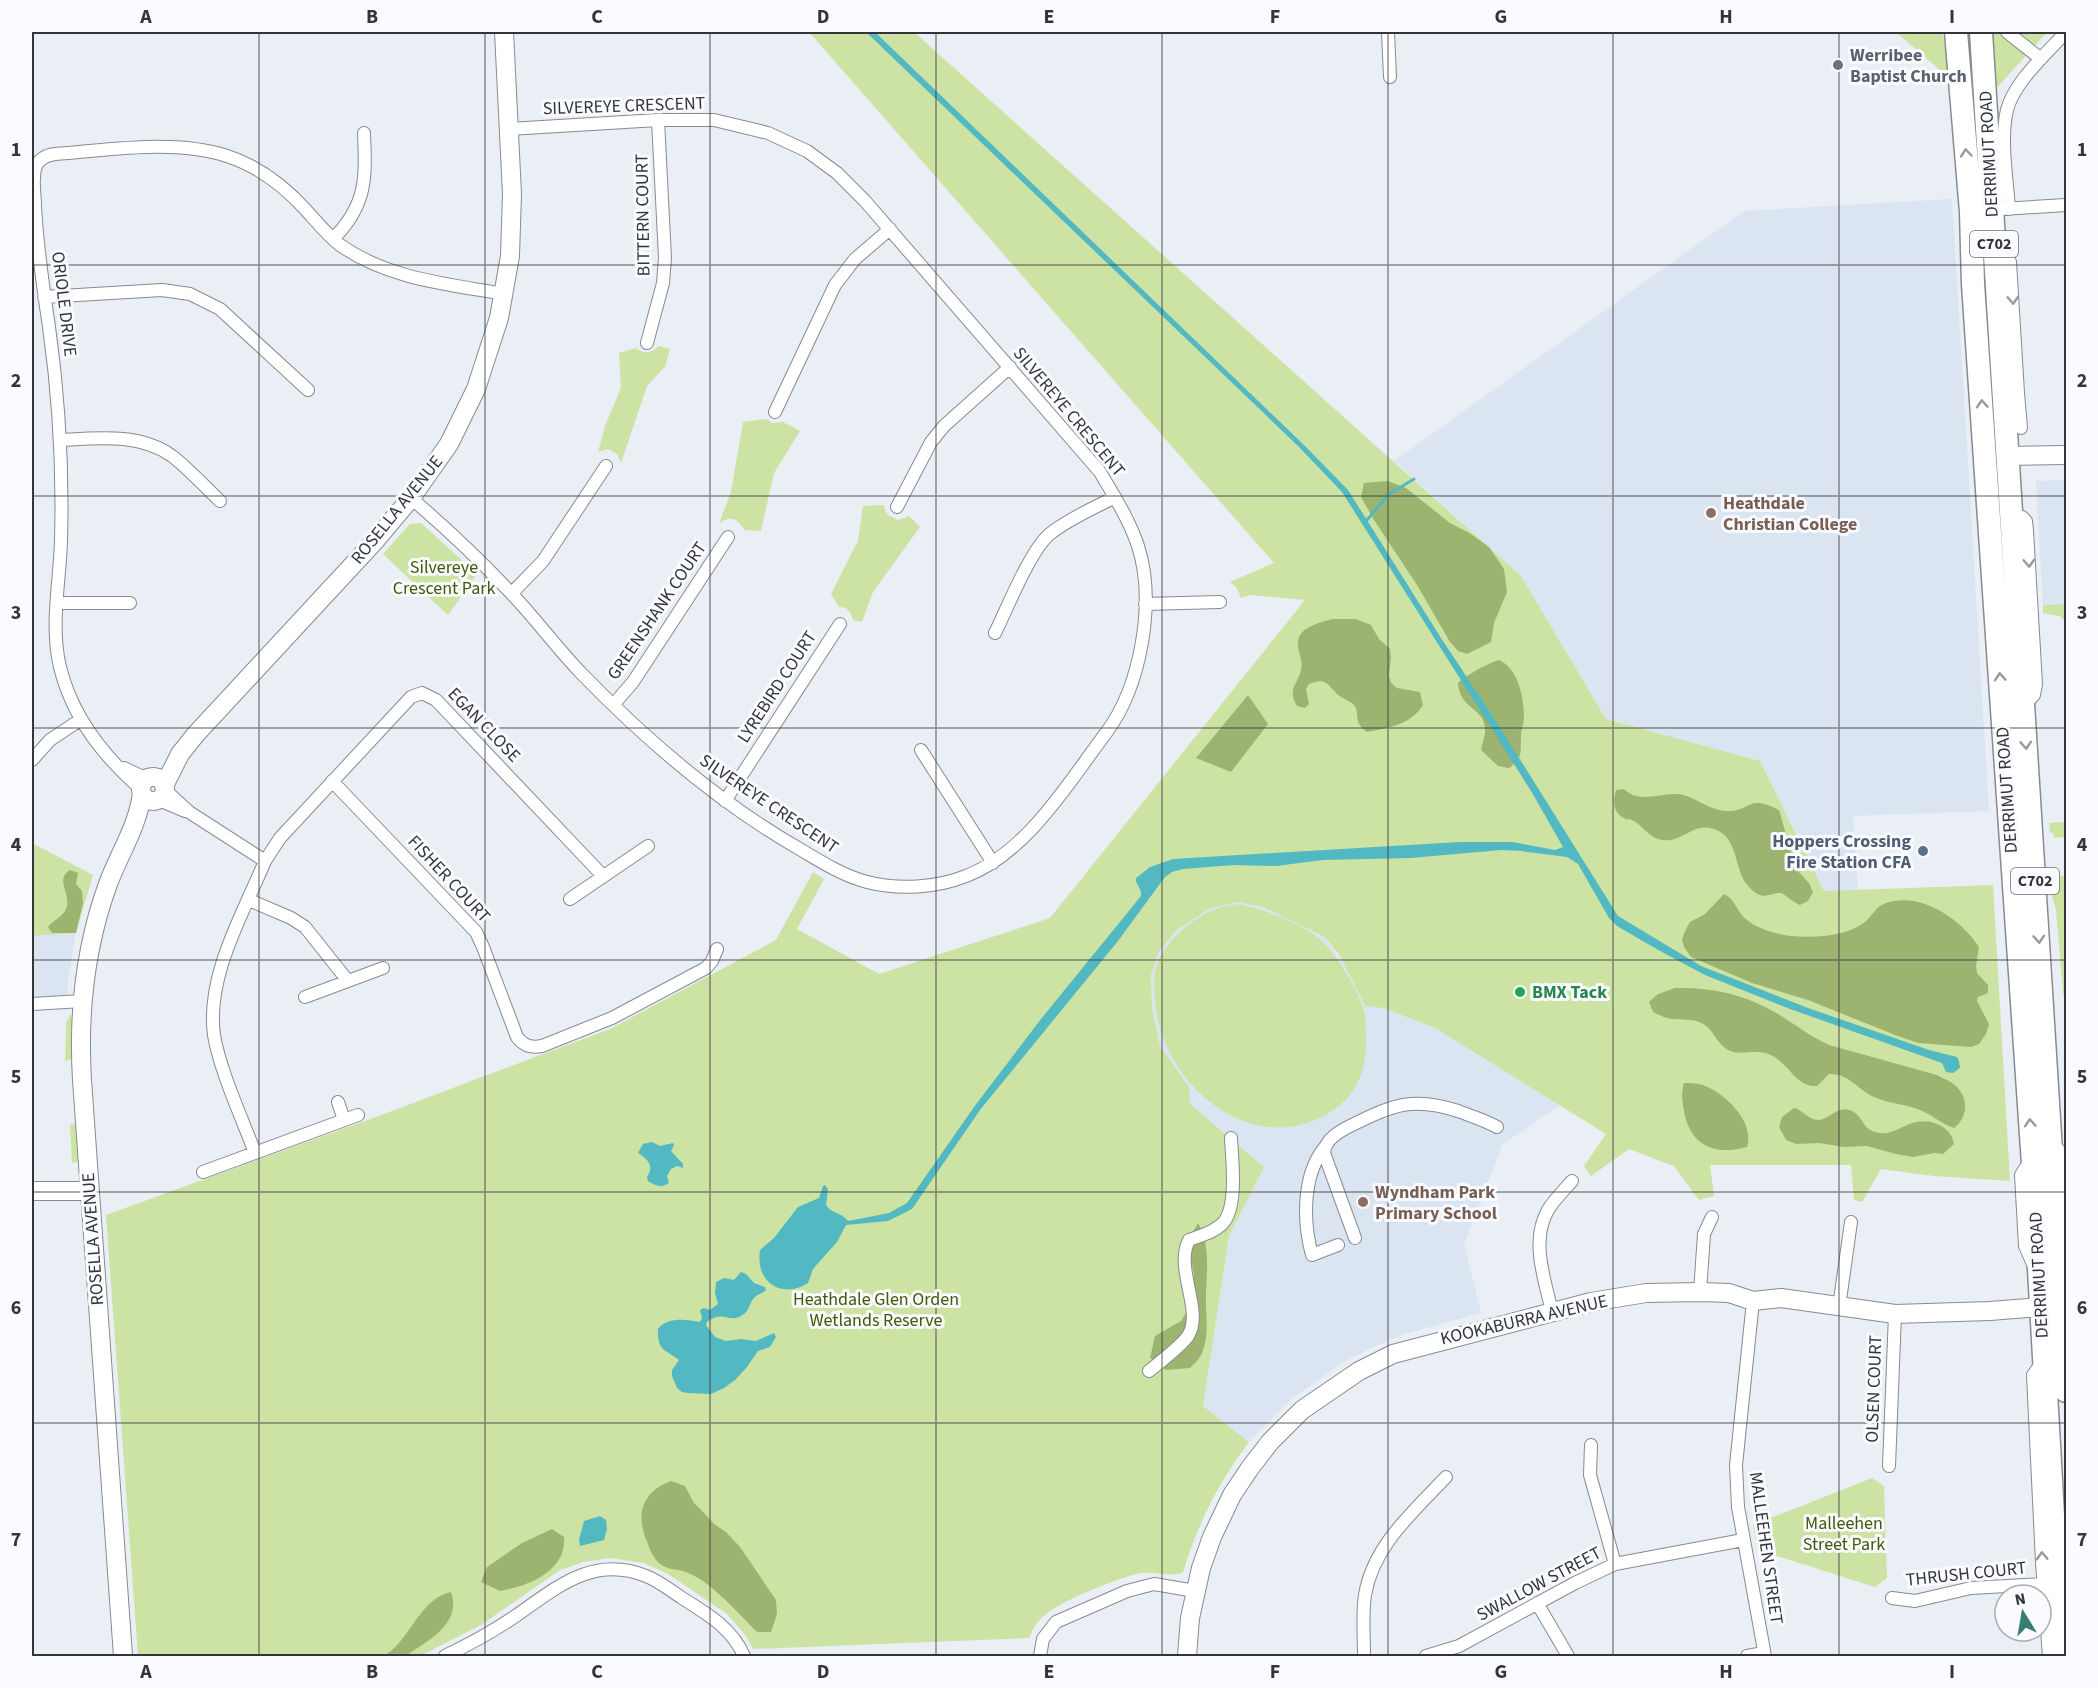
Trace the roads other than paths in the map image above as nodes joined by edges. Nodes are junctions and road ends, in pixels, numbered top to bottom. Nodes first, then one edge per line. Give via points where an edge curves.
1 (504, 32) edge
2 (1388, 32) edge
3 (1956, 32) edge
4 (1981, 32) edge
5 (2007, 32) edge
6 (2066, 32) edge
7 (2041, 59) junction
8 (1390, 77) dead end
9 (658, 120) junction
10 (509, 129) junction
11 (364, 133) dead end
12 (2067, 205) edge
13 (1991, 210) junction
14 (890, 229) junction
15 (333, 239) junction
16 (1995, 254) junction
17 (1973, 284) junction
18 (504, 294) junction
19 (44, 297) junction
20 (647, 343) dead end
21 (1010, 367) junction
22 (308, 390) dead end
23 (2011, 396) junction
24 (776, 412) dead end
25 (2021, 428) dead end
26 (60, 440) junction
27 (2067, 456) edge
28 (2000, 461) junction
29 (606, 466) dead end
30 (1115, 497) junction
31 (411, 498) junction
32 (220, 501) dead end
33 (897, 507) dead end
34 (2011, 516) junction
35 (729, 537) dead end
36 (1992, 554) junction
37 (512, 593) junction
38 (1220, 602) dead end
39 (57, 603) junction
40 (130, 603) dead end
41 (1145, 604) junction
42 (840, 624) dead end
43 (995, 633) dead end
44 (614, 705) junction
45 (80, 720) junction
46 (921, 750) dead end
47 (32, 760) edge
48 (332, 781) junction
49 (153, 789) junction
50 (725, 801) junction
51 (648, 846) dead end
52 (2022, 856) junction
53 (265, 861) junction
54 (993, 863) junction
55 (603, 876) junction
56 (570, 899) dead end
57 (249, 900) junction
58 (717, 949) dead end
59 (383, 968) dead end
60 (348, 981) junction
61 (305, 997) dead end
62 (82, 1001) junction
63 (32, 1004) edge
64 (338, 1102) dead end
65 (358, 1115) dead end
66 (344, 1120) junction
67 (1497, 1127) dead end
68 (1232, 1138) dead end
69 (2051, 1139) junction
70 (1324, 1147) junction
71 (255, 1153) junction
72 (203, 1172) dead end
73 (1572, 1181) dead end
74 (2067, 1189) edge
75 (32, 1191) edge
76 (89, 1191) junction
77 (1712, 1217) dead end
78 (1851, 1222) dead end
79 (1354, 1238) dead end
80 (1338, 1245) dead end
81 (1700, 1292) junction
82 (1753, 1301) junction
83 (2051, 1306) junction
84 (1839, 1307) junction
85 (1552, 1312) junction
86 (1895, 1314) junction
87 (2044, 1360) junction
88 (1149, 1371) dead end
89 (2067, 1391) edge
90 (1591, 1445) dead end
91 (1889, 1466) dead end
92 (1446, 1478) dead end
93 (2060, 1539) edge
94 (1743, 1540) junction
95 (1615, 1564) junction
96 (2045, 1583) edge
97 (1993, 1587) edge
98 (1195, 1591) junction
99 (1892, 1598) dead end
100 (2062, 1598) edge
101 (1538, 1603) junction
102 (1765, 1655) edge
103 (123, 1656) edge
104 (445, 1656) edge
105 (744, 1656) edge
106 (1040, 1656) edge
107 (1187, 1656) edge
108 (1194, 1656) edge
109 (1364, 1656) edge
110 (1426, 1656) edge
111 (1568, 1656) edge
112 (1747, 1656) edge
113 (2061, 1656) edge

1 - 10 street, ROSELLA AVENUE
2 - 8 street
13 -> 3 highway, DERRIMUT ROAD / C702
4 - 13 highway, DERRIMUT ROAD / C702
5 - 7 street
6 - 7 street
7 - 13 street via 2016,90 2007,109
9 - 10 street, SILVEREYE CRESCENT
9 - 14 street, SILVEREYE CRESCENT via 729,122 788,141 837,173
9 - 20 street, BITTERN COURT via 665,258 663,283
10 - 18 street, ROSELLA AVENUE via 512,230
11 - 15 street via 362,195 353,216
12 - 13 street
13 - 16 highway, DERRIMUT ROAD / C702
13 - 17 highway, DERRIMUT ROAD / C702
14 - 21 street, SILVEREYE CRESCENT
14 - 24 street via 855,259 834,285
15 - 18 street, ORIOLE DRIVE via 384,269
15 - 19 street, ORIOLE DRIVE via 283,186 222,155 173,147 49,155 37,164 34,178
16 - 17 highway via 1982,260
16 -> 23 highway, DERRIMUT ROAD / C702
28 -> 17 highway, DERRIMUT ROAD / C702
18 - 31 street, ROSELLA AVENUE via 494,340 476,389 449,444
19 - 22 street via 162,290 190,294 220,309
19 - 26 street, ORIOLE DRIVE
21 - 30 street, SILVEREYE CRESCENT via 1100,472
21 - 33 street via 931,442
23 - 25 street
23 - 28 highway, DERRIMUT ROAD / C702
26 - 32 street via 130,439 153,446 173,457
26 - 39 street, ORIOLE DRIVE
27 - 28 street
28 - 34 highway, DERRIMUT ROAD / C702
28 - 36 highway, DERRIMUT ROAD / C702
29 - 37 street via 543,561
30 - 41 street, SILVEREYE CRESCENT via 1139,549
30 - 43 street via 1072,519 1038,546
31 - 37 street, SILVEREYE CRESCENT
31 - 49 street, ROSELLA AVENUE via 196,734
34 - 36 highway via 1998,526
34 -> 52 highway, DERRIMUT ROAD / C702 via 2023,708
35 - 44 street, GREENSHANK COURT
52 -> 36 highway, DERRIMUT ROAD / C702
37 - 44 street, SILVEREYE CRESCENT
38 - 41 street
39 - 40 street
39 - 45 street, ORIOLE DRIVE via 57,655
41 - 54 street, SILVEREYE CRESCENT via 1141,652 1132,685 1113,724 1039,820
42 - 50 street, LYREBIRD COURT
44 - 50 street, SILVEREYE CRESCENT via 663,752
45 - 47 street via 50,741
45 - 49 street, ORIOLE DRIVE via 117,765
46 - 54 street
48 - 53 street, EGAN CLOSE via 280,838
48 - 55 street, EGAN CLOSE via 406,701 414,695 426,694
48 - 58 street, FISHER COURT via 476,932 517,1037 524,1045 542,1046 612,1018 706,968
49 - 53 street, ORIOLE DRIVE
49 - 62 street, ROSELLA AVENUE via 114,868 89,950
50 - 54 street, SILVEREYE CRESCENT via 789,843 865,882 913,887 942,883
51 - 55 street
52 -> 69 highway, DERRIMUT ROAD / C702
83 -> 52 highway, DERRIMUT ROAD / C702 via 2039,1276
53 - 57 street, EGAN CLOSE
55 - 56 street
57 - 60 street via 305,927
57 - 71 street, EGAN CLOSE via 217,980 213,1016 220,1059
59 - 60 street
60 - 61 street
62 - 63 street
62 - 76 street, ROSELLA AVENUE via 81,1068
64 - 66 street
65 - 66 street
66 - 71 street
67 - 70 street via 1437,1105 1413,1103 1383,1110 1346,1128
68 - 88 street via 1233,1192 1224,1222 1189,1240 1185,1247 1192,1313 1188,1336
69 - 74 street via 2062,1156
69 - 83 highway, DERRIMUT ROAD / C702
70 - 79 street
70 - 80 street via 1317,1156 1310,1183 1306,1230 1312,1255
71 - 72 street
73 - 85 street via 1548,1209 1542,1224 1539,1249
75 - 76 street
76 - 103 street, ROSELLA AVENUE
77 - 81 street via 1704,1234
78 - 84 street
81 - 82 street, KOOKABURRA AVENUE via 1729,1293
81 - 85 street, KOOKABURRA AVENUE via 1646,1293
82 - 84 street, KOOKABURRA AVENUE via 1781,1298
82 - 94 street, MALLEEHEN STREET via 1736,1465
83 - 86 street, KOOKABURRA AVENUE
83 - 87 highway, DERRIMUT ROAD / C702
83 - 89 highway, DERRIMUT ROAD / C702
84 - 86 street, KOOKABURRA AVENUE
85 - 98 street, KOOKABURRA AVENUE via 1394,1354 1359,1371 1302,1410 1270,1442 1232,1495 1212,1537
86 - 91 street, OLSEN COURT
87 - 93 highway, DERRIMUT ROAD / C702
96 -> 87 street via 2033,1375
90 - 95 street via 1590,1475
92 - 109 street via 1397,1528 1371,1573 1365,1595
93 - 100 highway, DERRIMUT ROAD / C702
94 - 95 street, SWALLOW STREET
94 - 102 street, MALLEEHEN STREET
95 - 101 street, SWALLOW STREET
97 - 99 street, THRUSH COURT via 1915,1601
98 - 106 street via 1154,1584 1127,1591 1056,1622 1046,1632
98 - 107 street, KOOKABURRA AVENUE
100 - 113 highway, DERRIMUT ROAD / C702
101 - 110 street, SWALLOW STREET via 1459,1646
101 - 111 street
102 - 112 street
104 - 105 street via 501,1626 566,1581 614,1570 654,1580 711,1616 730,1634
107 - 108 street

